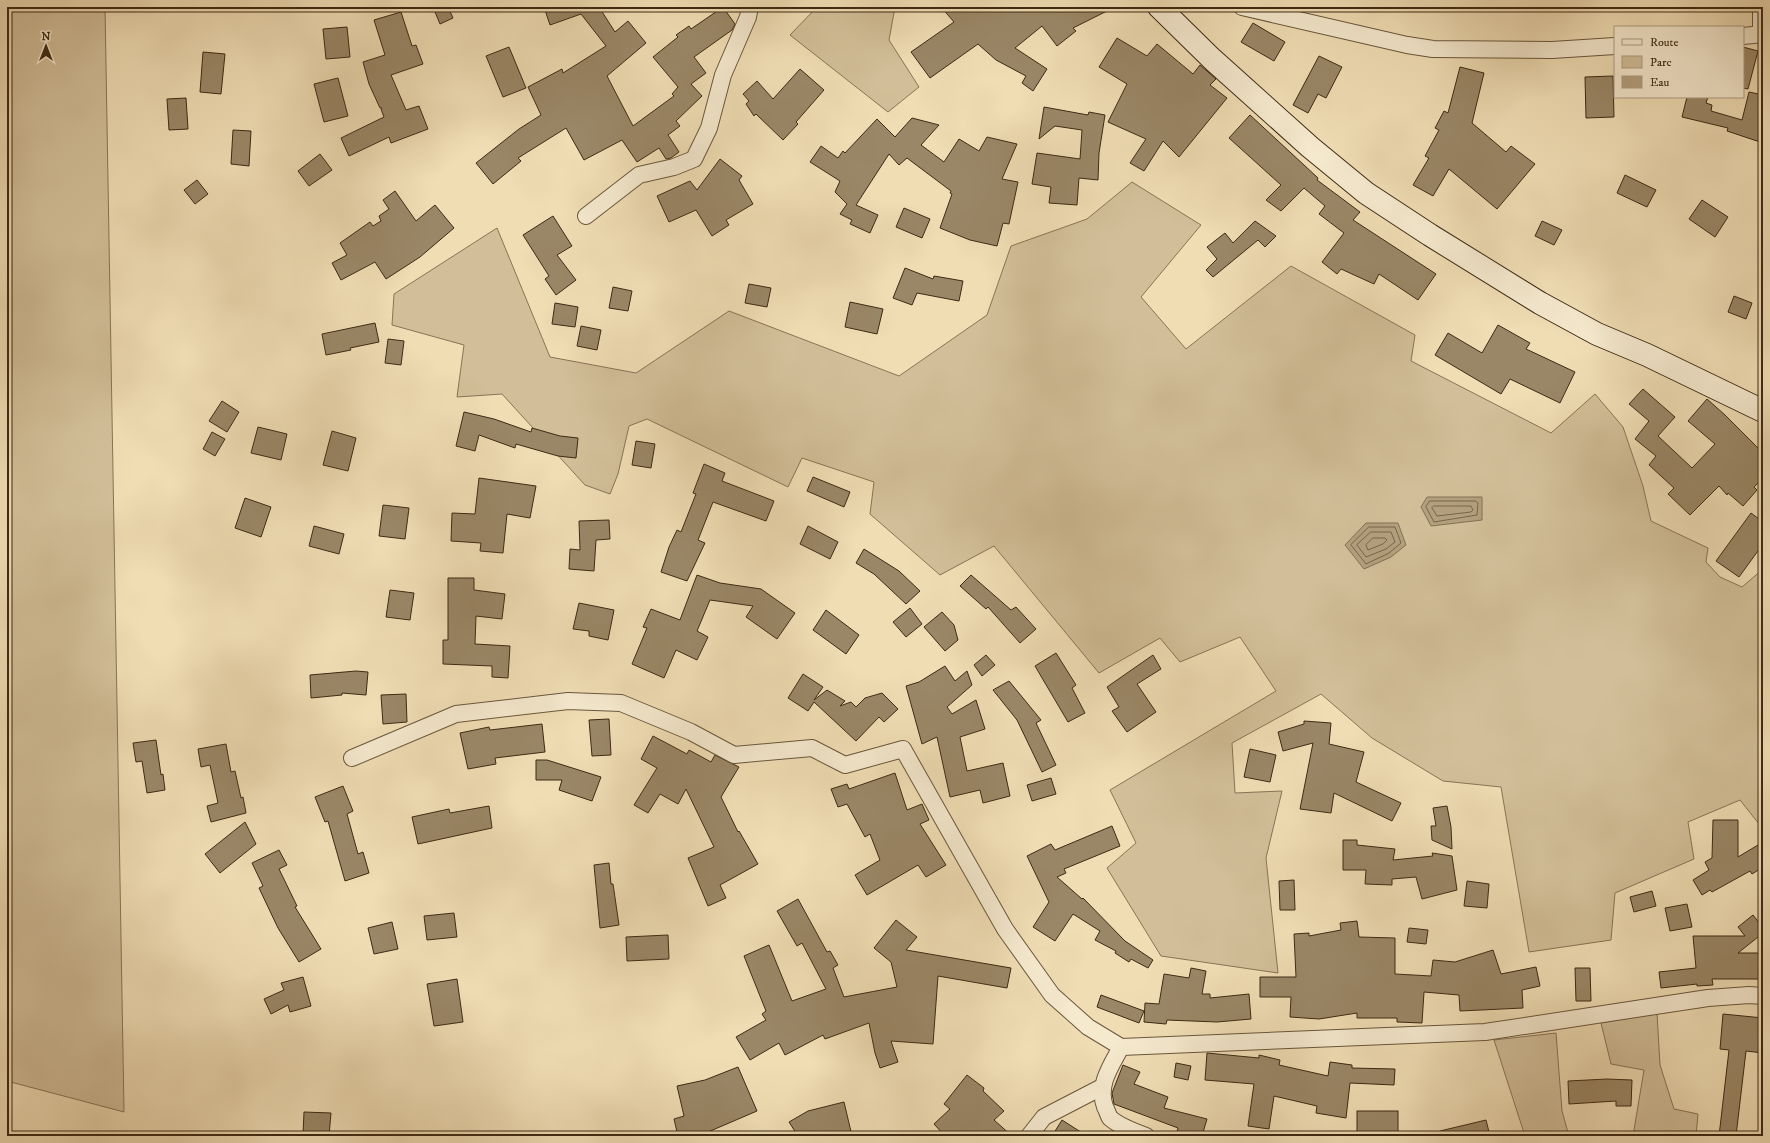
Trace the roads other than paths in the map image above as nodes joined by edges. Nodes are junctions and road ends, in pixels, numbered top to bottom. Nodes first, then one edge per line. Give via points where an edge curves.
1 (750, 7) edge
2 (1159, 7) edge
3 (1242, 7) edge
4 (1761, 7) edge
5 (1762, 35) edge
6 (1744, 36) edge
7 (1614, 46) edge
8 (586, 216) dead end
9 (1763, 411) edge
10 (352, 758) dead end
11 (1763, 996) edge
12 (1121, 1047) junction
13 (1102, 1087) junction
14 (1029, 1136) edge
15 (1146, 1136) edge

1 - 8 street via 723,75 708,128 694,158 674,167 639,175
2 - 9 main road via 1212,59 1310,147 1366,193 1540,303 1597,334 1654,358
3 - 7 street via 1392,42 1434,49 1552,50
4 - 5 street
5 - 6 street
10 - 12 street via 456,714 568,701 621,703 691,732 734,754 812,748 845,765 903,749 1005,929 1052,995 1088,1027
11 - 12 street via 1708,998 1485,1032
12 - 13 street
13 - 14 street via 1044,1117
13 - 15 street via 1102,1099 1110,1117

